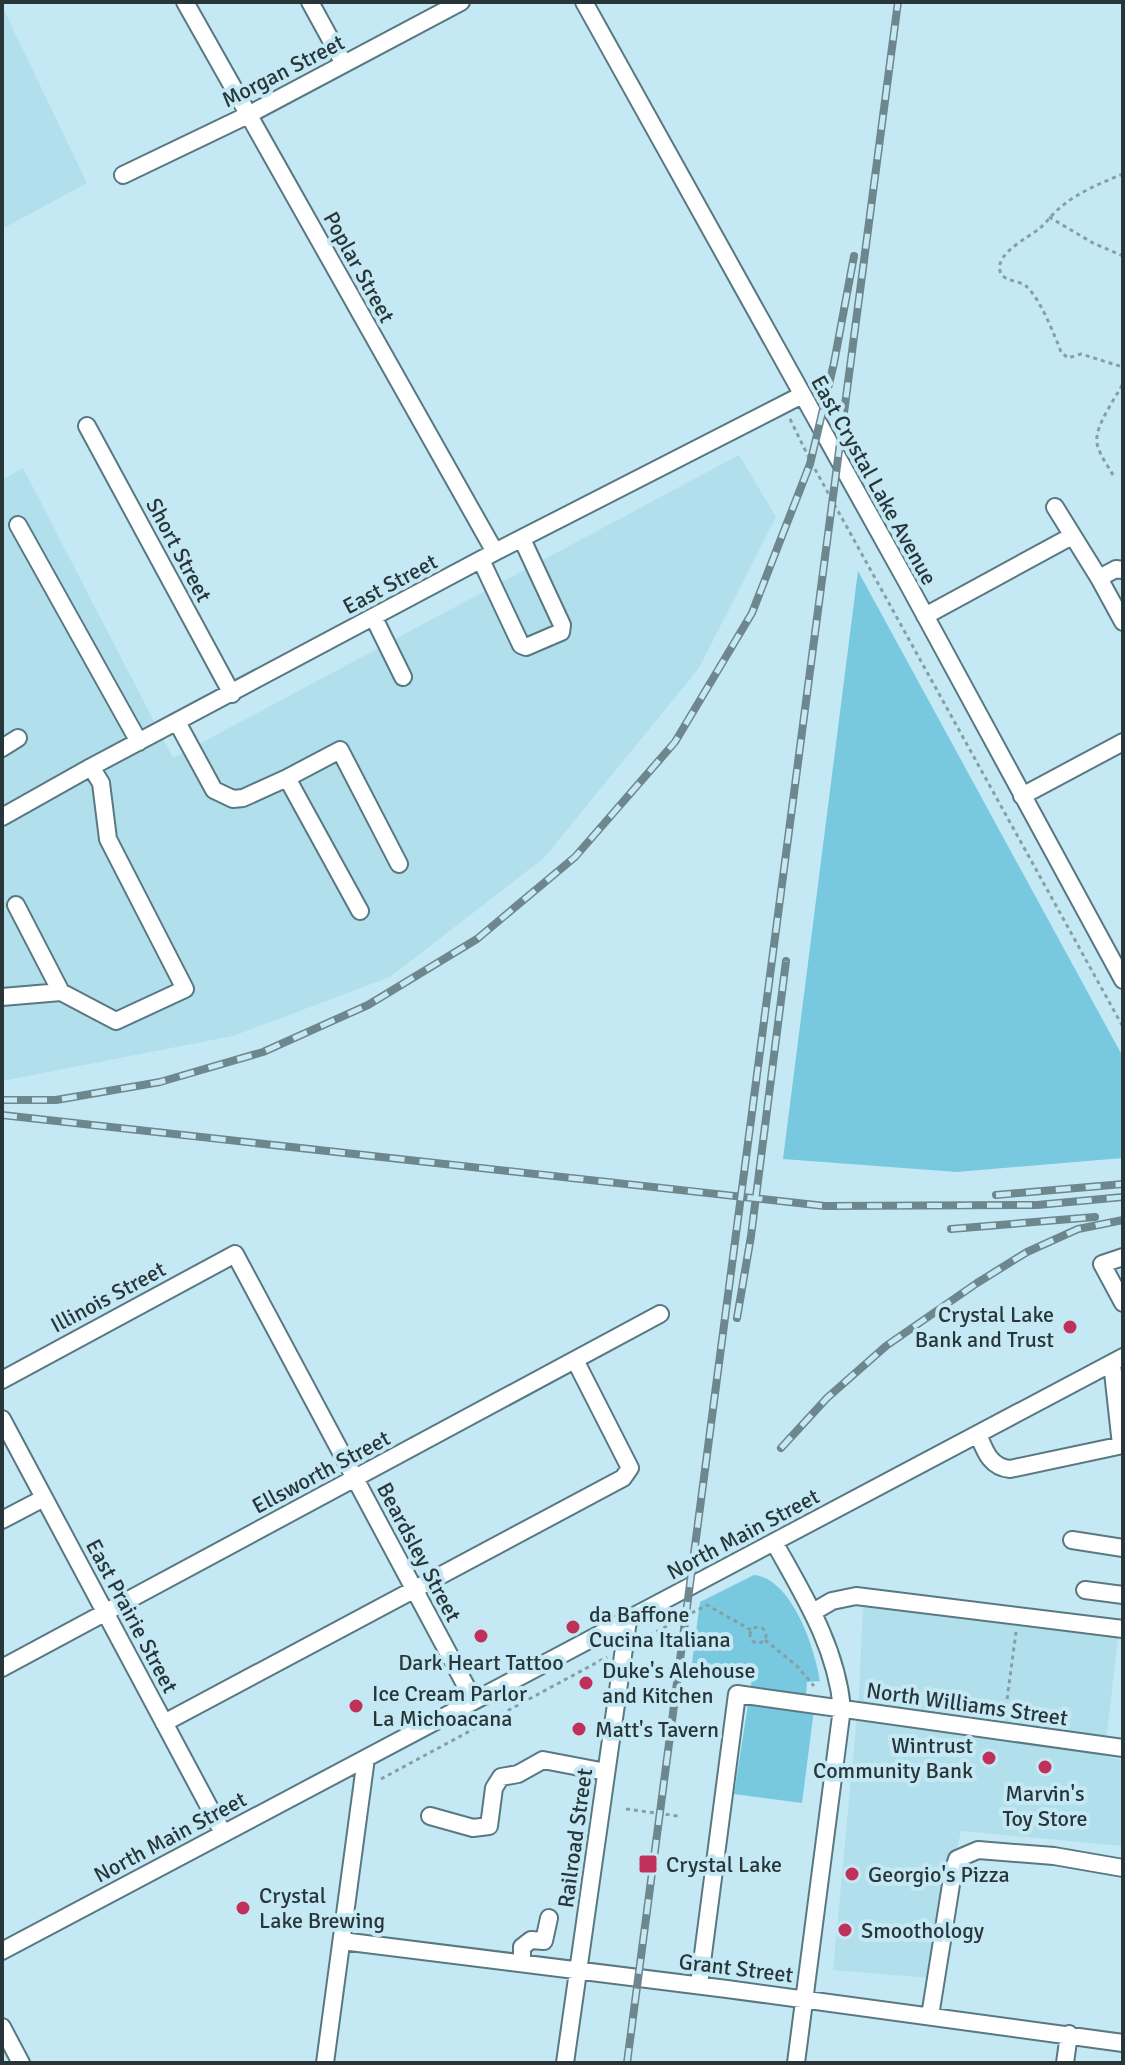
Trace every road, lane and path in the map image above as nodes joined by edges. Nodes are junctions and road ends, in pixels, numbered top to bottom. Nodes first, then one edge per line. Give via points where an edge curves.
1 (185, 2) edge
2 (310, 2) edge
3 (461, 2) edge
4 (584, 2) edge
5 (344, 64) junction
6 (248, 115) junction
7 (1123, 174) edge
8 (123, 175) dead end
9 (1049, 217) junction
10 (1123, 256) edge
11 (1123, 367) edge
12 (1123, 383) edge
13 (802, 395) junction
14 (783, 405) junction
15 (87, 426) dead end
16 (1113, 475) dead end
17 (1055, 507) dead end
18 (18, 525) dead end
19 (1072, 536) junction
20 (522, 539) junction
21 (488, 556) junction
22 (1123, 570) edge
23 (1099, 578) junction
24 (925, 616) junction
25 (374, 618) junction
26 (1123, 622) edge
27 (403, 677) dead end
28 (232, 694) junction
29 (177, 722) junction
30 (18, 738) dead end
31 (139, 742) junction
32 (1123, 742) edge
33 (2, 748) edge
34 (91, 767) junction
35 (287, 778) junction
36 (1022, 796) junction
37 (2, 817) edge
38 (399, 864) dead end
39 (16, 905) dead end
40 (360, 911) dead end
41 (1123, 980) edge
42 (61, 992) junction
43 (2, 997) edge
44 (1123, 1027) edge
45 (235, 1254) joint
46 (1123, 1257) edge
47 (1123, 1303) edge
48 (660, 1314) dead end
49 (575, 1360) junction
50 (1118, 1360) edge
51 (2, 1380) edge
52 (2, 1419) edge
53 (978, 1434) junction
54 (1122, 1445) edge
55 (355, 1478) junction
56 (44, 1498) junction
57 (2, 1520) edge
58 (1072, 1540) dead end
59 (774, 1542) junction
60 (1123, 1548) edge
61 (415, 1589) junction
62 (1085, 1590) dead end
63 (1123, 1595) edge
64 (106, 1612) junction
65 (813, 1612) junction
66 (1018, 1616) junction
67 (628, 1620) junction
68 (1123, 1629) edge
69 (751, 1630) junction
70 (765, 1640) junction
71 (624, 1648) junction
72 (2, 1668) edge
73 (814, 1686) dead end
74 (474, 1701) junction
75 (1006, 1707) dead end
76 (842, 1708) junction
77 (164, 1723) junction
78 (1123, 1748) edge
79 (366, 1758) junction
80 (606, 1772) junction
81 (374, 1783) dead end
82 (626, 1809) dead end
83 (430, 1816) dead end
84 (678, 1816) dead end
85 (223, 1833) junction
86 (1123, 1868) edge
87 (549, 1918) dead end
88 (342, 1941) junction
89 (2, 1951) edge
90 (522, 1963) junction
91 (578, 1970) junction
92 (699, 1985) junction
93 (805, 1999) junction
94 (930, 2016) junction
95 (2, 2027) edge
96 (1069, 2034) junction
97 (1123, 2043) edge
98 (323, 2062) edge
99 (21, 2063) edge
100 (565, 2063) edge
101 (796, 2063) edge
102 (1065, 2063) edge

1 - 6 street, Poplar Street
2 - 5 street
3 - 5 street, Morgan Street
4 - 13 street, East Crystal Lake Avenue
5 - 6 street, Morgan Street
6 - 8 street, Morgan Street
6 - 21 street, Poplar Street
7 - 9 path
9 - 10 path
9 - 11 path via 1011,249 1000,271 1025,284 1068,358 1081,354
12 - 16 path via 1096,437
13 - 14 street, East Street
13 - 24 street, East Crystal Lake Avenue
14 - 20 street, East Street
14 - 44 path
15 - 28 street, Short Street
17 - 19 street
18 - 31 street
19 - 23 street
19 - 24 street
20 - 21 street, East Street
20 - 21 street, Poplar Street via 561,632 521,645
21 - 25 street, East Street
22 - 23 street
23 - 26 street
24 - 36 street, East Crystal Lake Avenue
25 - 27 street
25 - 28 street, East Street
28 - 29 street, East Street
29 - 31 street, East Street
29 - 35 street via 214,790 224,796 243,798
30 - 33 street
31 - 34 street, East Street
32 - 36 street
34 - 37 street, East Street
34 - 42 street via 101,783 108,839 185,989 116,1021
35 - 38 street via 340,750
35 - 40 street
36 - 41 street, East Crystal Lake Avenue
39 - 42 street
42 - 43 street
45 - 51 street, Illinois Street
45 - 55 street, Beardsley Street
46 - 47 street via 1102,1264
48 - 49 street, Ellsworth Street
49 - 55 street, Ellsworth Street
49 - 61 street via 630,1468 611,1486
50 - 53 street, North Main Street
50 - 54 street
52 - 56 street, East Prairie Street
53 - 54 street via 991,1461 1010,1469
53 - 59 street, North Main Street
55 - 61 street, Beardsley Street
55 - 64 street, Ellsworth Street
56 - 57 street
56 - 64 street, East Prairie Street
58 - 60 street
59 - 65 street, North Williams Street
59 - 67 street, North Main Street
61 - 74 street, Beardsley Street
61 - 77 street
62 - 63 street
64 - 72 street, Ellsworth Street
64 - 77 street, East Prairie Street
65 - 66 street via 856,1596
65 - 76 street, North Williams Street via 840,1681
66 - 68 street
66 - 75 path
67 - 71 street, Railroad Street
67 - 74 street, North Main Street
69 - 70 path via 753,1642
69 - 70 path via 763,1628
69 - 71 path via 707,1605
70 - 73 path
71 - 80 street, Railroad Street
71 - 81 path
74 - 79 street, North Main Street
76 - 78 street, North Williams Street
76 - 92 street via 737,1694
76 - 93 street
77 - 85 street, East Prairie Street
79 - 85 street, North Main Street
79 - 88 street
80 - 83 street via 543,1760 501,1777 494,1788 489,1826 473,1828
80 - 91 street, Railroad Street
82 - 84 path
85 - 89 street, North Main Street
86 - 94 street via 978,1850 957,1859
87 - 90 street via 544,1941 531,1940 522,1947
88 - 90 street, Grant Street
88 - 98 street
90 - 91 street, Grant Street
91 - 92 street, Grant Street
91 - 100 street, Railroad Street
92 - 93 street, Grant Street
93 - 94 street, Grant Street
93 - 101 street
94 - 96 street, Grant Street
95 - 99 street
96 - 97 street, Grant Street
96 - 102 street

